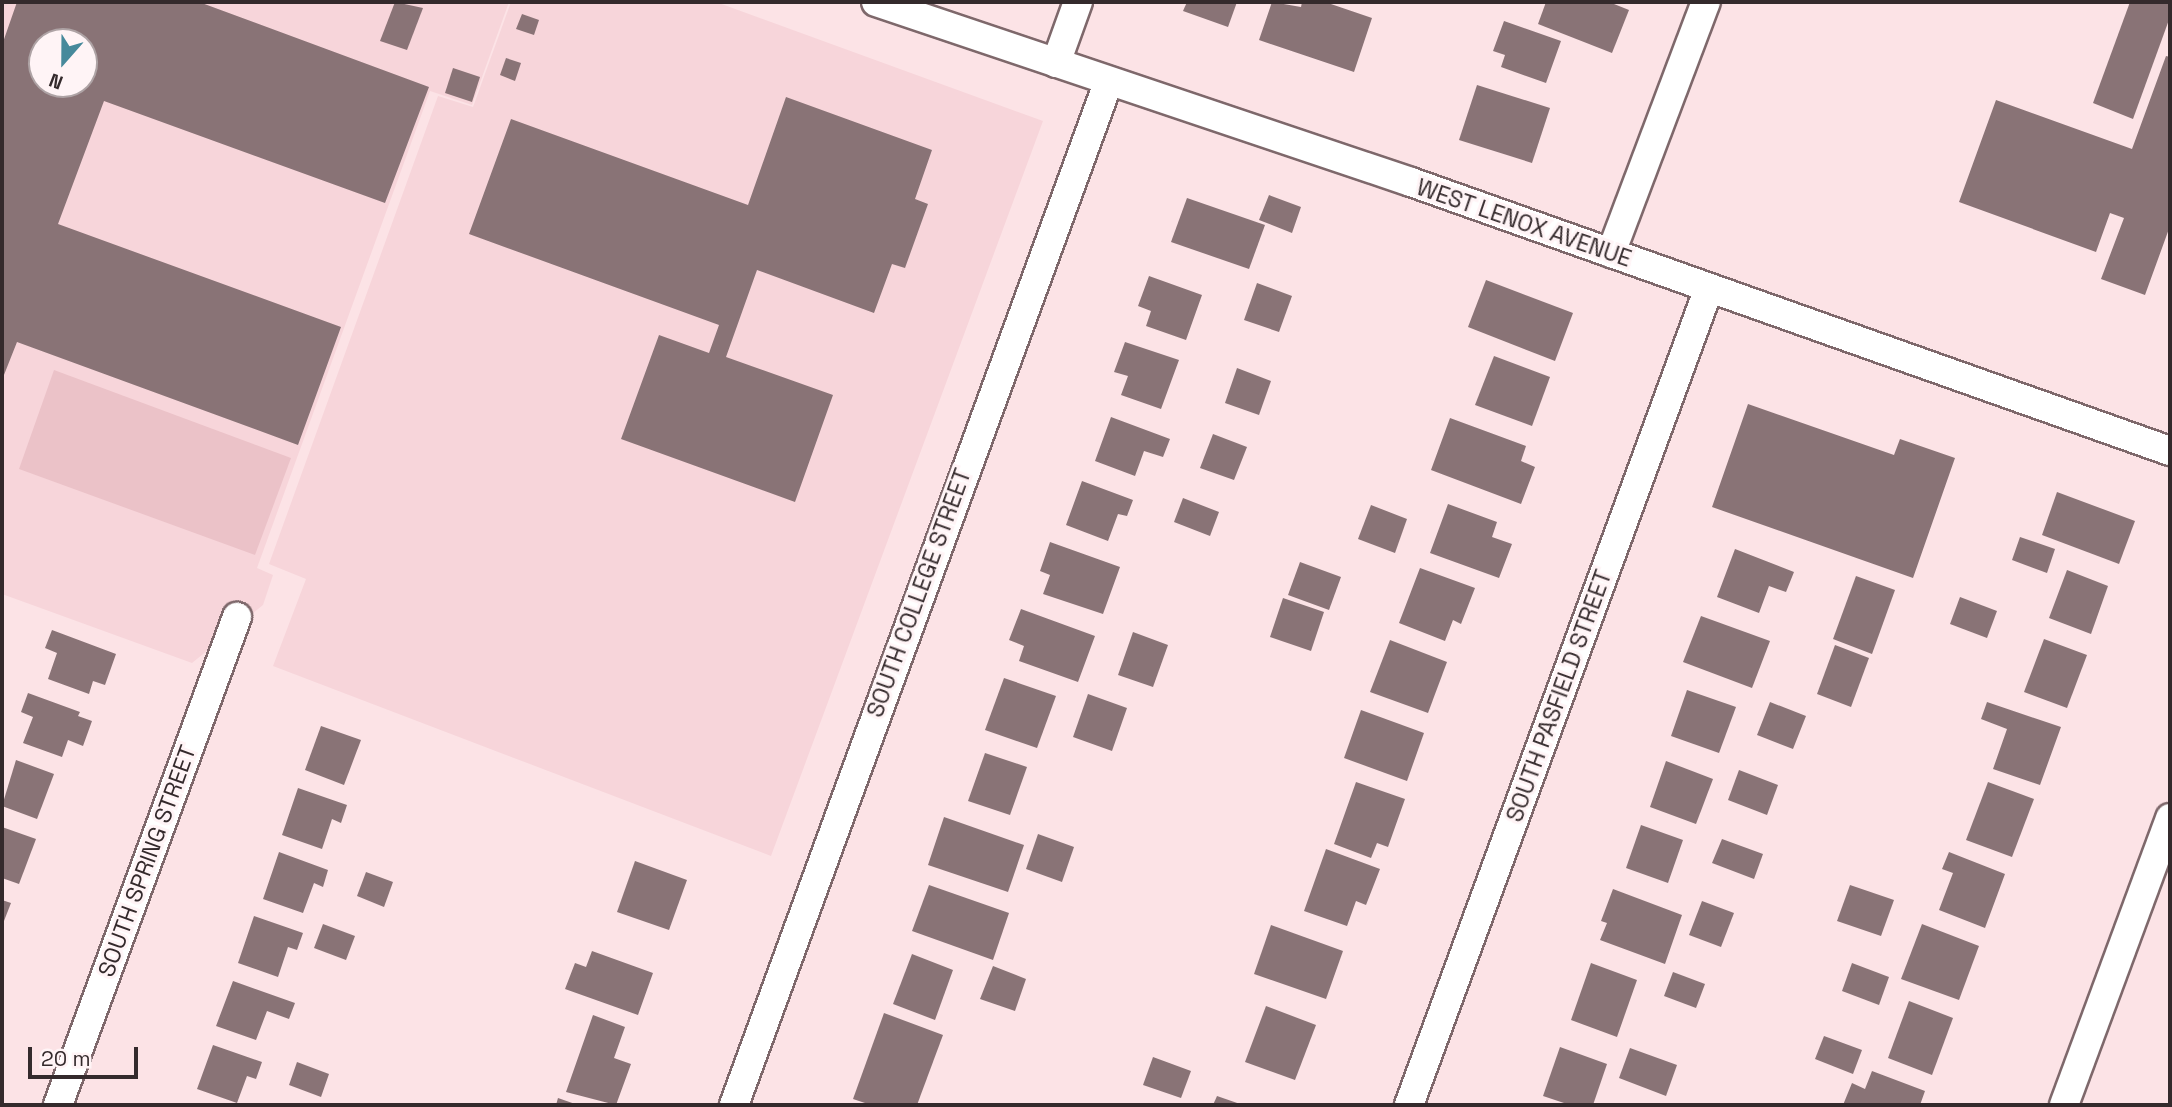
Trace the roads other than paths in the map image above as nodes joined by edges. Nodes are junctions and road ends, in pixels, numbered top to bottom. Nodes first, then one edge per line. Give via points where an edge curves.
1 (876, 2) edge
2 (1078, 2) edge
3 (1706, 2) edge
4 (1056, 63) junction
5 (1108, 83) junction
6 (1611, 253) junction
7 (1709, 288) junction
8 (2170, 451) edge
9 (237, 617) dead end
10 (2170, 818) edge
11 (58, 1105) edge
12 (734, 1105) edge
13 (1409, 1105) edge
14 (2064, 1105) edge

1 - 4 street, WEST LENOX AVENUE
2 - 4 street
3 - 6 street
4 - 5 street, WEST LENOX AVENUE
5 - 6 street, WEST LENOX AVENUE
5 - 12 street, SOUTH COLLEGE STREET
6 - 7 street, WEST LENOX AVENUE
7 - 8 street, WEST LENOX AVENUE
7 - 13 street, SOUTH PASFIELD STREET
9 - 11 street, SOUTH SPRING STREET
10 - 14 street

